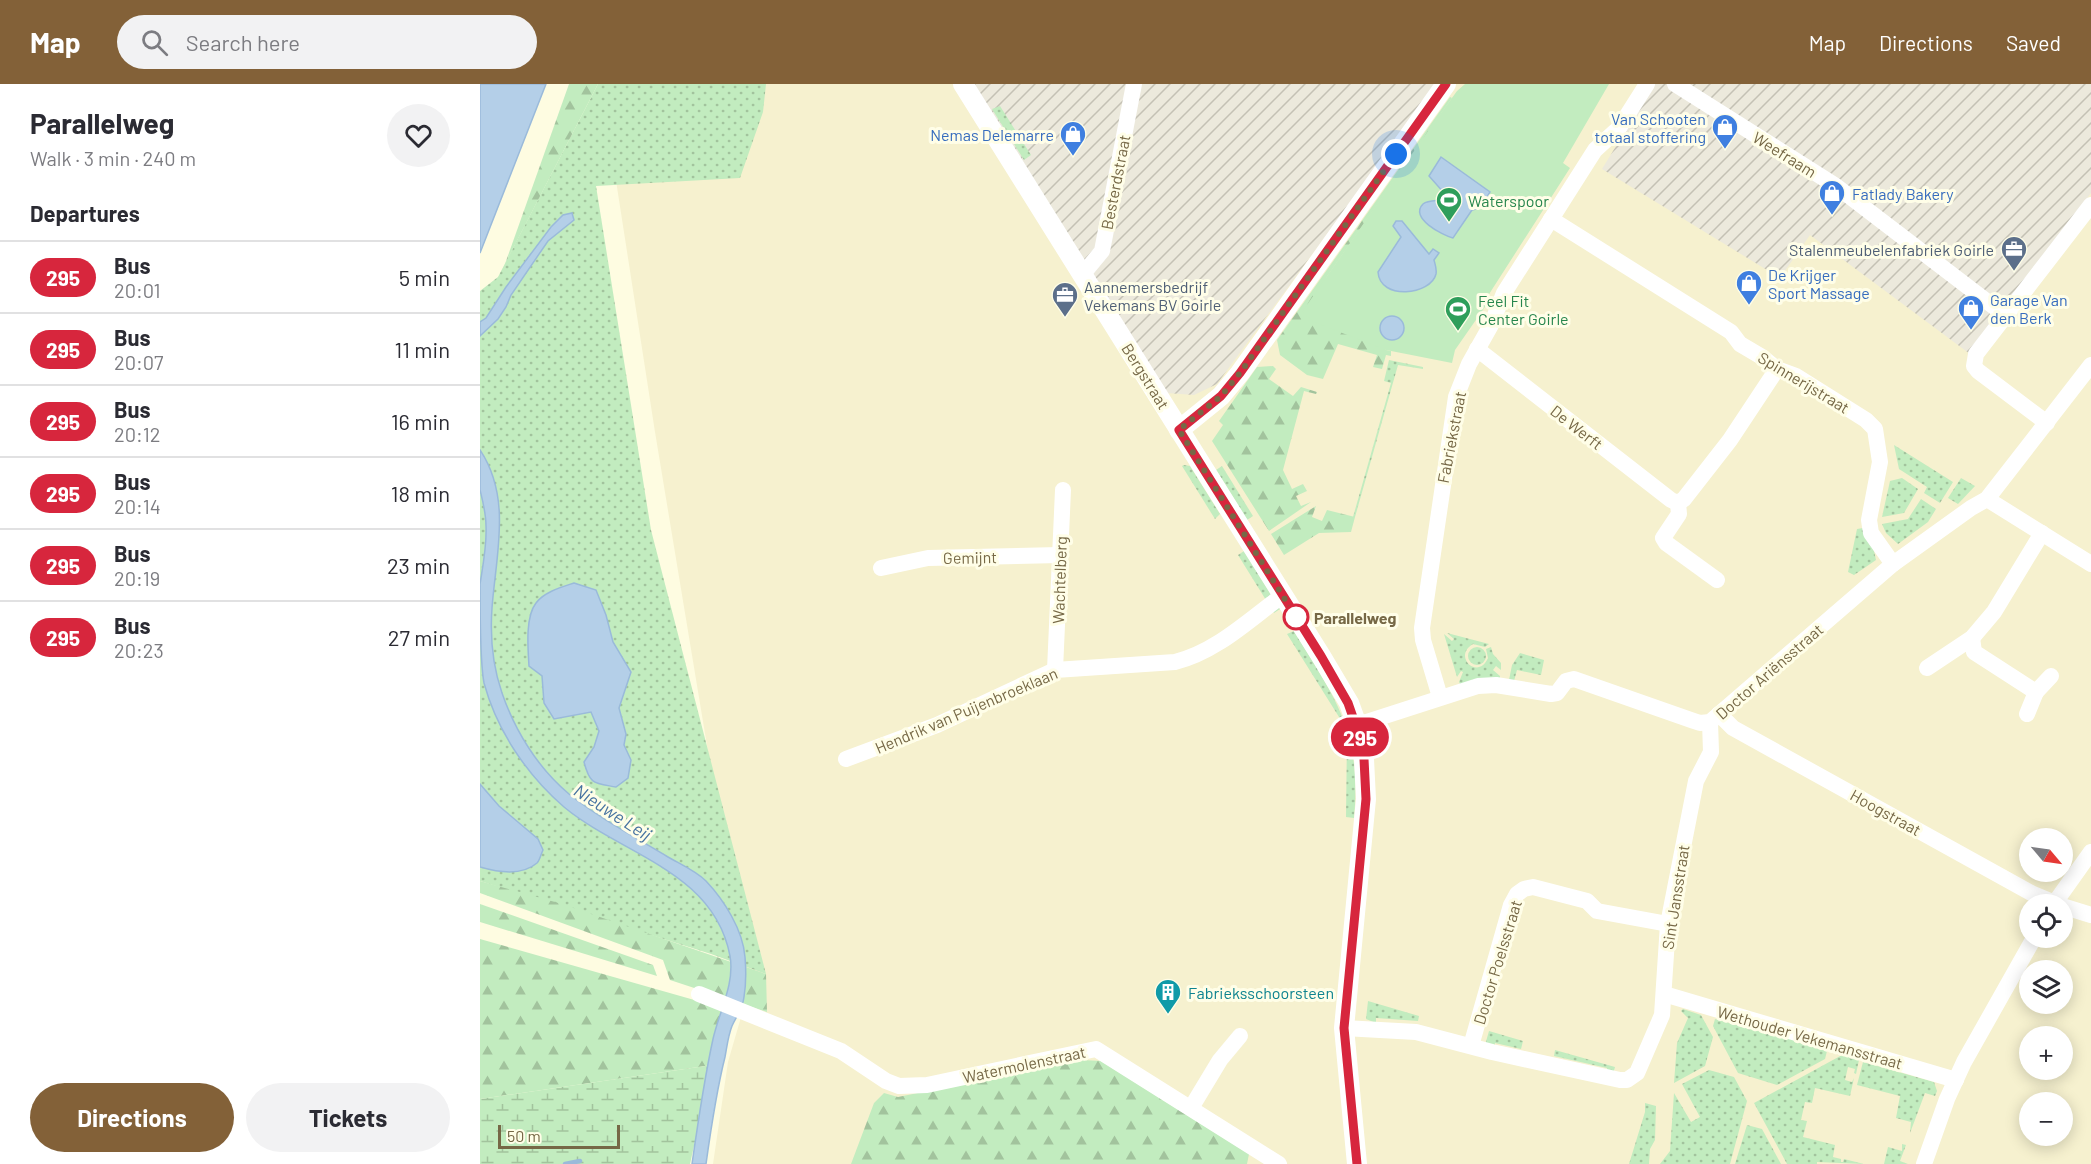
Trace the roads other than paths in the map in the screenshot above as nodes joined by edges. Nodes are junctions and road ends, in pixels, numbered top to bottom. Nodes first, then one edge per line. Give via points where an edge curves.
1 (963, 84) edge
2 (1134, 84) edge
3 (1446, 84) edge
4 (1647, 84) edge
5 (1675, 84) edge
6 (2091, 205) edge
7 (1551, 219) junction
8 (1083, 274) junction
9 (2006, 316) junction
10 (1477, 350) junction
11 (2091, 365) edge
12 (1777, 369) junction
13 (2047, 423) junction
14 (1179, 430) junction
15 (1063, 490) dead end
16 (1987, 499) junction
17 (1678, 503) junction
18 (2042, 533) junction
19 (1060, 555) junction
20 (1893, 564) junction
21 (2091, 564) edge
22 (881, 568) dead end
23 (1717, 580) dead end
24 (1282, 595) junction
25 (1972, 638) junction
26 (1927, 668) dead end
27 (1055, 670) junction
28 (2051, 676) dead end
29 (2036, 692) junction
30 (1440, 697) junction
31 (2027, 714) dead end
32 (1714, 718) junction
33 (1357, 725) junction
34 (846, 759) dead end
35 (2091, 852) edge
36 (2037, 894) edge
37 (2062, 894) edge
38 (2073, 909) edge
39 (2091, 915) edge
40 (1668, 924) junction
41 (2029, 948) edge
42 (1664, 994) junction
43 (705, 996) dead end
44 (1344, 1028) junction
45 (1240, 1036) dead end
46 (1475, 1047) junction
47 (1956, 1080) junction
48 (1191, 1108) junction
49 (1279, 1164) edge
50 (1357, 1164) edge
51 (1924, 1164) edge

1 - 8 street, Bergstraat
2 - 8 street, Besterdstraat via 1102,251
3 - 14 street via 1240,373 1221,396
4 - 7 street, Fabriekstraat via 1619,128 1594,150
5 - 9 street, Weefraam via 1836,186
6 - 9 street
7 - 10 street, Fabriekstraat via 1504,293
7 - 12 street, Spinnerijstraat via 1731,332 1740,344
8 - 14 street, Bergstraat
9 - 13 street via 1976,354 1974,366
10 - 17 street, De Werft
10 - 30 street, Fabriekstraat via 1456,397 1422,628
11 - 13 street, Doctor Ariënsstraat
12 - 17 street via 1730,440
12 - 20 street, Spinnerijstraat via 1796,376 1875,429 1880,462 1869,520 1871,533
13 - 16 street, Doctor Ariënsstraat
14 - 24 street, Bergstraat
15 - 19 street, Wachtelberg
16 - 18 street
16 - 20 street, Doctor Ariënsstraat
17 - 23 street via 1679,514 1665,532 1666,543
18 - 21 street
18 - 25 street via 1994,612
19 - 22 street, Gemijnt via 928,558
19 - 27 street, Wachtelberg
20 - 32 street, Doctor Ariënsstraat
24 - 27 street, Hendrik van Puijenbroeklaan via 1194,657 1175,662
24 - 33 street, Bergstraat via 1343,694
25 - 26 street
25 - 29 street via 1974,652
27 - 34 street, Hendrik van Puijenbroeklaan via 937,725
28 - 29 street
29 - 31 street
30 - 32 street, Doctor Ariënsstraat via 1496,685 1551,694 1574,679 1700,723
30 - 33 street, Doctor Ariënsstraat
32 - 36 street, Hoogstraat
32 - 40 street, Sint Jansstraat via 1711,752 1696,781
33 - 44 street, Bergstraat via 1366,799
35 - 37 street
38 - 39 street
40 - 42 street, Sint Jansstraat
40 - 46 street, Doctor Poelsstraat via 1597,911 1587,900 1543,888 1524,889 1511,905
41 - 47 street
42 - 46 street, Sint Jansstraat via 1662,1015 1637,1073 1627,1080
42 - 47 street, Wethouder Vekemansstraat
43 - 48 street, Watermolenstraat via 841,1051 899,1086 927,1085 1096,1049
44 - 46 street via 1416,1032
44 - 50 street, Bergstraat
45 - 48 street via 1220,1060
47 - 51 street
48 - 49 street, Watermolenstraat

